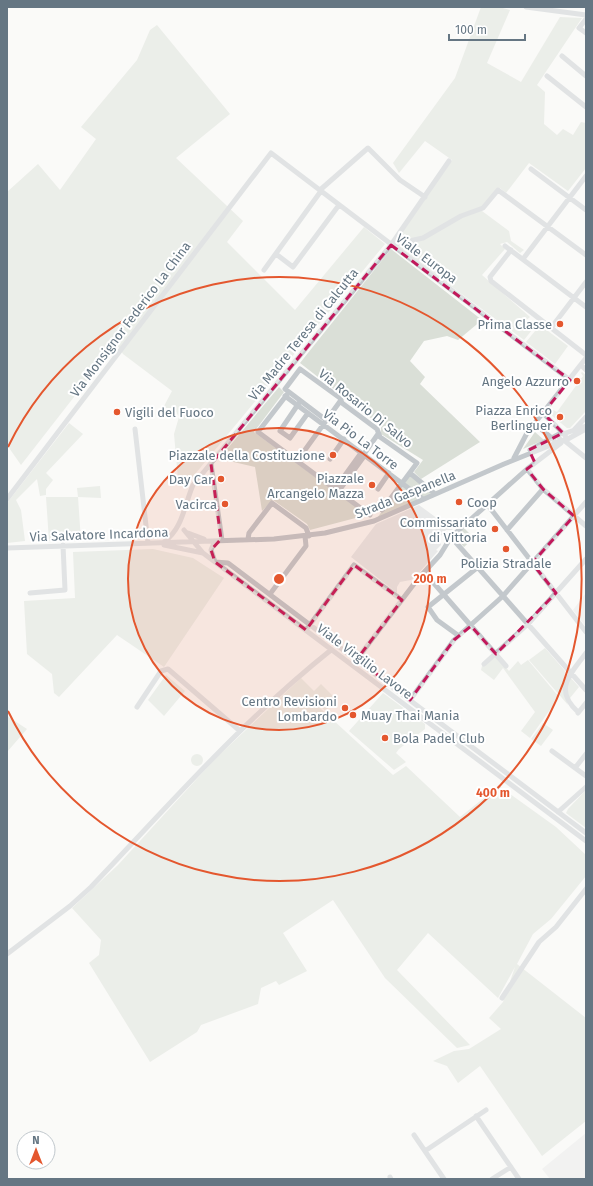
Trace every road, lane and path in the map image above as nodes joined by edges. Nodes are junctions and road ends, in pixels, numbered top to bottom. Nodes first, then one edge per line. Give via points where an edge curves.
1 (526, 7) edge
2 (565, 7) edge
3 (563, 13) junction
4 (586, 15) edge
5 (586, 19) edge
6 (586, 33) edge
7 (562, 56) dead end
8 (548, 76) dead end
9 (586, 76) edge
10 (586, 107) edge
11 (271, 153) joint
12 (449, 161) dead end
13 (531, 169) dead end
14 (586, 176) edge
15 (320, 191) junction
16 (425, 197) junction
17 (570, 197) junction
18 (339, 205) junction
19 (586, 210) edge
20 (547, 227) junction
21 (391, 245) junction
22 (505, 246) dead end
23 (511, 250) junction
24 (276, 254) junction
25 (586, 255) edge
26 (522, 259) junction
27 (264, 270) dead end
28 (586, 282) edge
29 (574, 298) junction
30 (586, 307) edge
31 (551, 328) junction
32 (586, 357) edge
33 (581, 365) junction
34 (586, 370) edge
35 (570, 380) junction
36 (287, 394) junction
37 (341, 400) junction
38 (300, 403) junction
39 (308, 413) junction
40 (543, 414) junction
41 (586, 417) edge
42 (325, 423) junction
43 (535, 424) junction
44 (586, 427) edge
45 (135, 429) dead end
46 (574, 430) junction
47 (378, 434) junction
48 (562, 438) junction
49 (344, 439) junction
50 (552, 439) junction
51 (530, 453) junction
52 (363, 454) junction
53 (514, 458) junction
54 (586, 458) edge
55 (330, 459) dead end
56 (298, 462) junction
57 (535, 463) junction
58 (211, 464) junction
59 (504, 464) junction
60 (527, 469) junction
61 (389, 473) junction
62 (410, 473) junction
63 (402, 483) junction
64 (378, 489) dead end
65 (543, 489) junction
66 (336, 490) junction
67 (435, 494) junction
68 (7, 499) edge
69 (423, 499) junction
70 (586, 502) edge
71 (487, 504) junction
72 (382, 510) dead end
73 (370, 516) dead end
74 (574, 516) junction
75 (181, 522) junction
76 (586, 526) edge
77 (507, 530) junction
78 (175, 532) junction
79 (185, 532) junction
80 (307, 536) junction
81 (451, 537) junction
82 (248, 539) junction
83 (222, 540) junction
84 (193, 541) junction
85 (211, 541) junction
86 (179, 542) junction
87 (151, 543) junction
88 (163, 543) junction
89 (63, 545) junction
90 (7, 548) edge
91 (203, 553) junction
92 (586, 559) edge
93 (215, 562) junction
94 (532, 563) junction
95 (478, 567) junction
96 (424, 573) junction
97 (556, 592) junction
98 (30, 593) dead end
99 (270, 594) junction
100 (444, 595) junction
101 (503, 596) junction
102 (402, 600) junction
103 (311, 624) junction
104 (528, 624) junction
105 (471, 626) junction
106 (306, 630) junction
107 (586, 632) edge
108 (459, 636) junction
109 (331, 650) junction
110 (586, 653) edge
111 (496, 654) junction
112 (357, 659) junction
113 (484, 664) dead end
114 (506, 666) dead end
115 (571, 673) junction
116 (586, 690) edge
117 (410, 700) junction
118 (586, 703) edge
119 (417, 705) junction
120 (137, 707) dead end
121 (412, 710) junction
122 (240, 731) junction
123 (552, 751) dead end
124 (586, 754) edge
125 (575, 768) junction
126 (586, 776) edge
127 (586, 787) edge
128 (558, 812) junction
129 (564, 825) junction
130 (586, 833) edge
131 (586, 841) edge
132 (586, 845) edge
133 (586, 889) edge
134 (7, 954) edge
135 (502, 998) dead end
136 (486, 1110) dead end
137 (476, 1116) junction
138 (414, 1135) dead end
139 (425, 1151) junction
140 (510, 1167) junction
141 (444, 1179) edge
142 (492, 1179) edge
143 (519, 1179) edge

1 - 3 street
2 - 3 street
3 - 4 street
5 - 6 street via 579,28
7 - 9 street
8 - 10 street
11 - 15 street, Viale Europa
11 - 68 street, Via Monsignor Federico La China
12 - 16 street, Via Madre Teresa di Calcutta
13 - 17 street
14 - 17 street
15 - 16 street via 368,148 400,180
15 - 18 street, Viale Europa
15 - 24 street
16 - 21 street, Via Madre Teresa di Calcutta
17 - 19 street
17 - 20 street
18 - 21 street, Viale Europa
18 - 24 street via 293,267
20 - 21 street via 498,190 483,208 460,216 423,238
20 - 25 street
20 - 26 street
21 - 35 street, Viale Europa
21 - 58 street, Via Madre Teresa di Calcutta
22 - 23 street
23 - 26 street
23 - 31 street via 490,277 497,287
24 - 27 street
26 - 29 street
28 - 29 street
29 - 30 street
29 - 31 street
31 - 32 street
32 - 33 street
33 - 34 street
33 - 35 street
35 - 40 street
36 - 37 street, Via Rosario Di Salvo via 285,389 300,369
36 - 38 street
36 - 56 street via 258,432
37 - 42 street
37 - 47 street, Via Rosario Di Salvo via 377,429
38 - 39 street, Via Pio La Torre
38 - 39 street via 280,431 290,438
38 - 42 street
39 - 42 street, Via Pio La Torre
40 - 43 street
40 - 48 street
41 - 46 street
42 - 49 street, Via Pio La Torre
42 - 56 street
43 - 50 street
43 - 53 street via 527,433
44 - 46 street
44 - 48 street
45 - 87 street
46 - 48 street
47 - 52 street
47 - 62 street, Via Rosario Di Salvo via 417,463
48 - 50 street, Strada Gaspanella
48 - 51 street, Strada Gaspanella
48 - 54 street
48 - 57 street
49 - 52 street, Via Pio La Torre
49 - 55 street
50 - 53 street, Strada Gaspanella
51 - 57 street
51 - 59 street, Strada Gaspanella
52 - 61 street, Via Pio La Torre
52 - 66 street
53 - 59 street, Strada Gaspanella
56 - 66 street
57 - 60 street
58 - 75 street, Via Madre Teresa di Calcutta via 193,485 186,500
58 - 83 street
59 - 67 street, Strada Gaspanella
60 - 65 street
60 - 71 street
61 - 63 street, Via Pio La Torre
61 - 64 street
62 - 63 street
62 - 67 street
63 - 69 street, Via Pio La Torre
63 - 72 street
65 - 74 street
65 - 77 street
66 - 73 street
67 - 69 street, Strada Gaspanella
69 - 80 street, Strada Gaspanella via 374,521
70 - 74 street
71 - 77 street
71 - 81 street
74 - 76 street
74 - 94 street
75 - 78 street, Via Madre Teresa di Calcutta
75 - 79 street
77 - 94 street
78 - 86 street
78 - 88 street, Via Madre Teresa di Calcutta
79 - 84 street, Viale Virgilio Lavore
79 - 85 street
79 - 86 street via 183,540
80 - 82 street, Strada Gaspanella
80 - 82 street via 306,528 272,503 249,532
80 - 99 street via 306,546
81 - 95 street
81 - 96 street
82 - 83 street, Strada Gaspanella
83 - 85 street, Strada Gaspanella
83 - 93 street via 214,543 211,550
84 - 85 street, Strada Gaspanella
84 - 86 street, Via Salvatore Incardona
84 - 91 street, Viale Virgilio Lavore
86 - 88 street, Via Salvatore Incardona
87 - 88 street, Via Salvatore Incardona
87 - 89 street, Via Salvatore Incardona
87 - 91 street
89 - 90 street, Via Salvatore Incardona
89 - 98 street via 65,590
91 - 93 street, Viale Virgilio Lavore
92 - 97 street
93 - 99 street via 228,563
93 - 106 street, Viale Virgilio Lavore
94 - 97 street
94 - 101 street
95 - 100 street
95 - 101 street
96 - 100 street
96 - 102 street
97 - 104 street
97 - 107 street
99 - 103 street
100 - 105 street
100 - 108 street via 428,607 437,620
101 - 104 street
101 - 105 street
102 - 103 street via 354,565
102 - 112 street
103 - 106 street
103 - 112 street
104 - 111 street
104 - 115 street
105 - 108 street
105 - 111 street
106 - 109 street, Viale Virgilio Lavore
108 - 117 street
109 - 121 street, Viale Virgilio Lavore
109 - 122 street
110 - 115 street
111 - 113 street
111 - 114 street
112 - 117 street
115 - 116 street
115 - 118 street via 566,681 567,699 578,713
117 - 119 street
119 - 121 street
119 - 128 street
120 - 122 street via 161,671 168,669
121 - 129 street, Viale Virgilio Lavore
122 - 134 street via 91,887
123 - 125 street
124 - 125 street
125 - 126 street
127 - 128 street
128 - 130 street
129 - 131 street, Viale Virgilio Lavore
129 - 132 street, Viale Virgilio Lavore
133 - 135 street via 556,927 536,945
136 - 137 street
137 - 139 street
137 - 140 street
138 - 139 street
139 - 141 street
140 - 142 street
140 - 143 street

